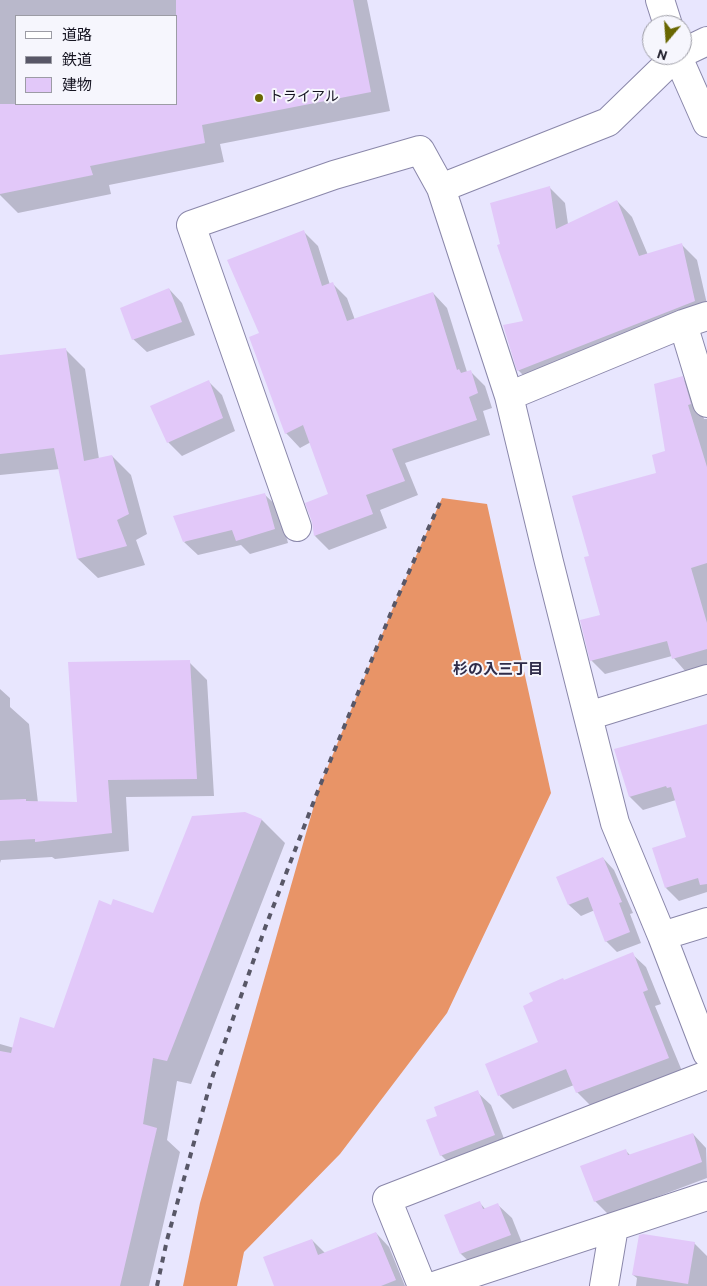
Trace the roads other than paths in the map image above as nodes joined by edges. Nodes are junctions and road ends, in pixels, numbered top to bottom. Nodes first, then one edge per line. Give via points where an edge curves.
1 (660, 0) edge
2 (665, 15) edge
3 (707, 41) edge
4 (692, 48) edge
5 (668, 65) edge
6 (682, 65) edge
7 (707, 124) edge
8 (441, 188) junction
9 (695, 320) edge
10 (509, 396) junction
11 (707, 403) edge
12 (298, 527) dead end
13 (707, 679) edge
14 (588, 716) junction
15 (707, 922) edge
16 (662, 936) junction
17 (707, 1053) edge
18 (707, 1075) edge
19 (707, 1196) edge
20 (614, 1227) junction
21 (422, 1286) edge
22 (434, 1286) edge
23 (604, 1286) edge

1 - 2 street
3 - 4 street
5 - 8 street via 608,122
6 - 7 street
8 - 10 street
8 - 12 street via 420,150 334,175 191,225
9 - 10 street
9 - 11 street
10 - 14 street
13 - 14 street
14 - 16 street via 615,823
15 - 16 street
16 - 17 street
18 - 21 street via 388,1198
19 - 20 street
20 - 22 street
20 - 23 street

